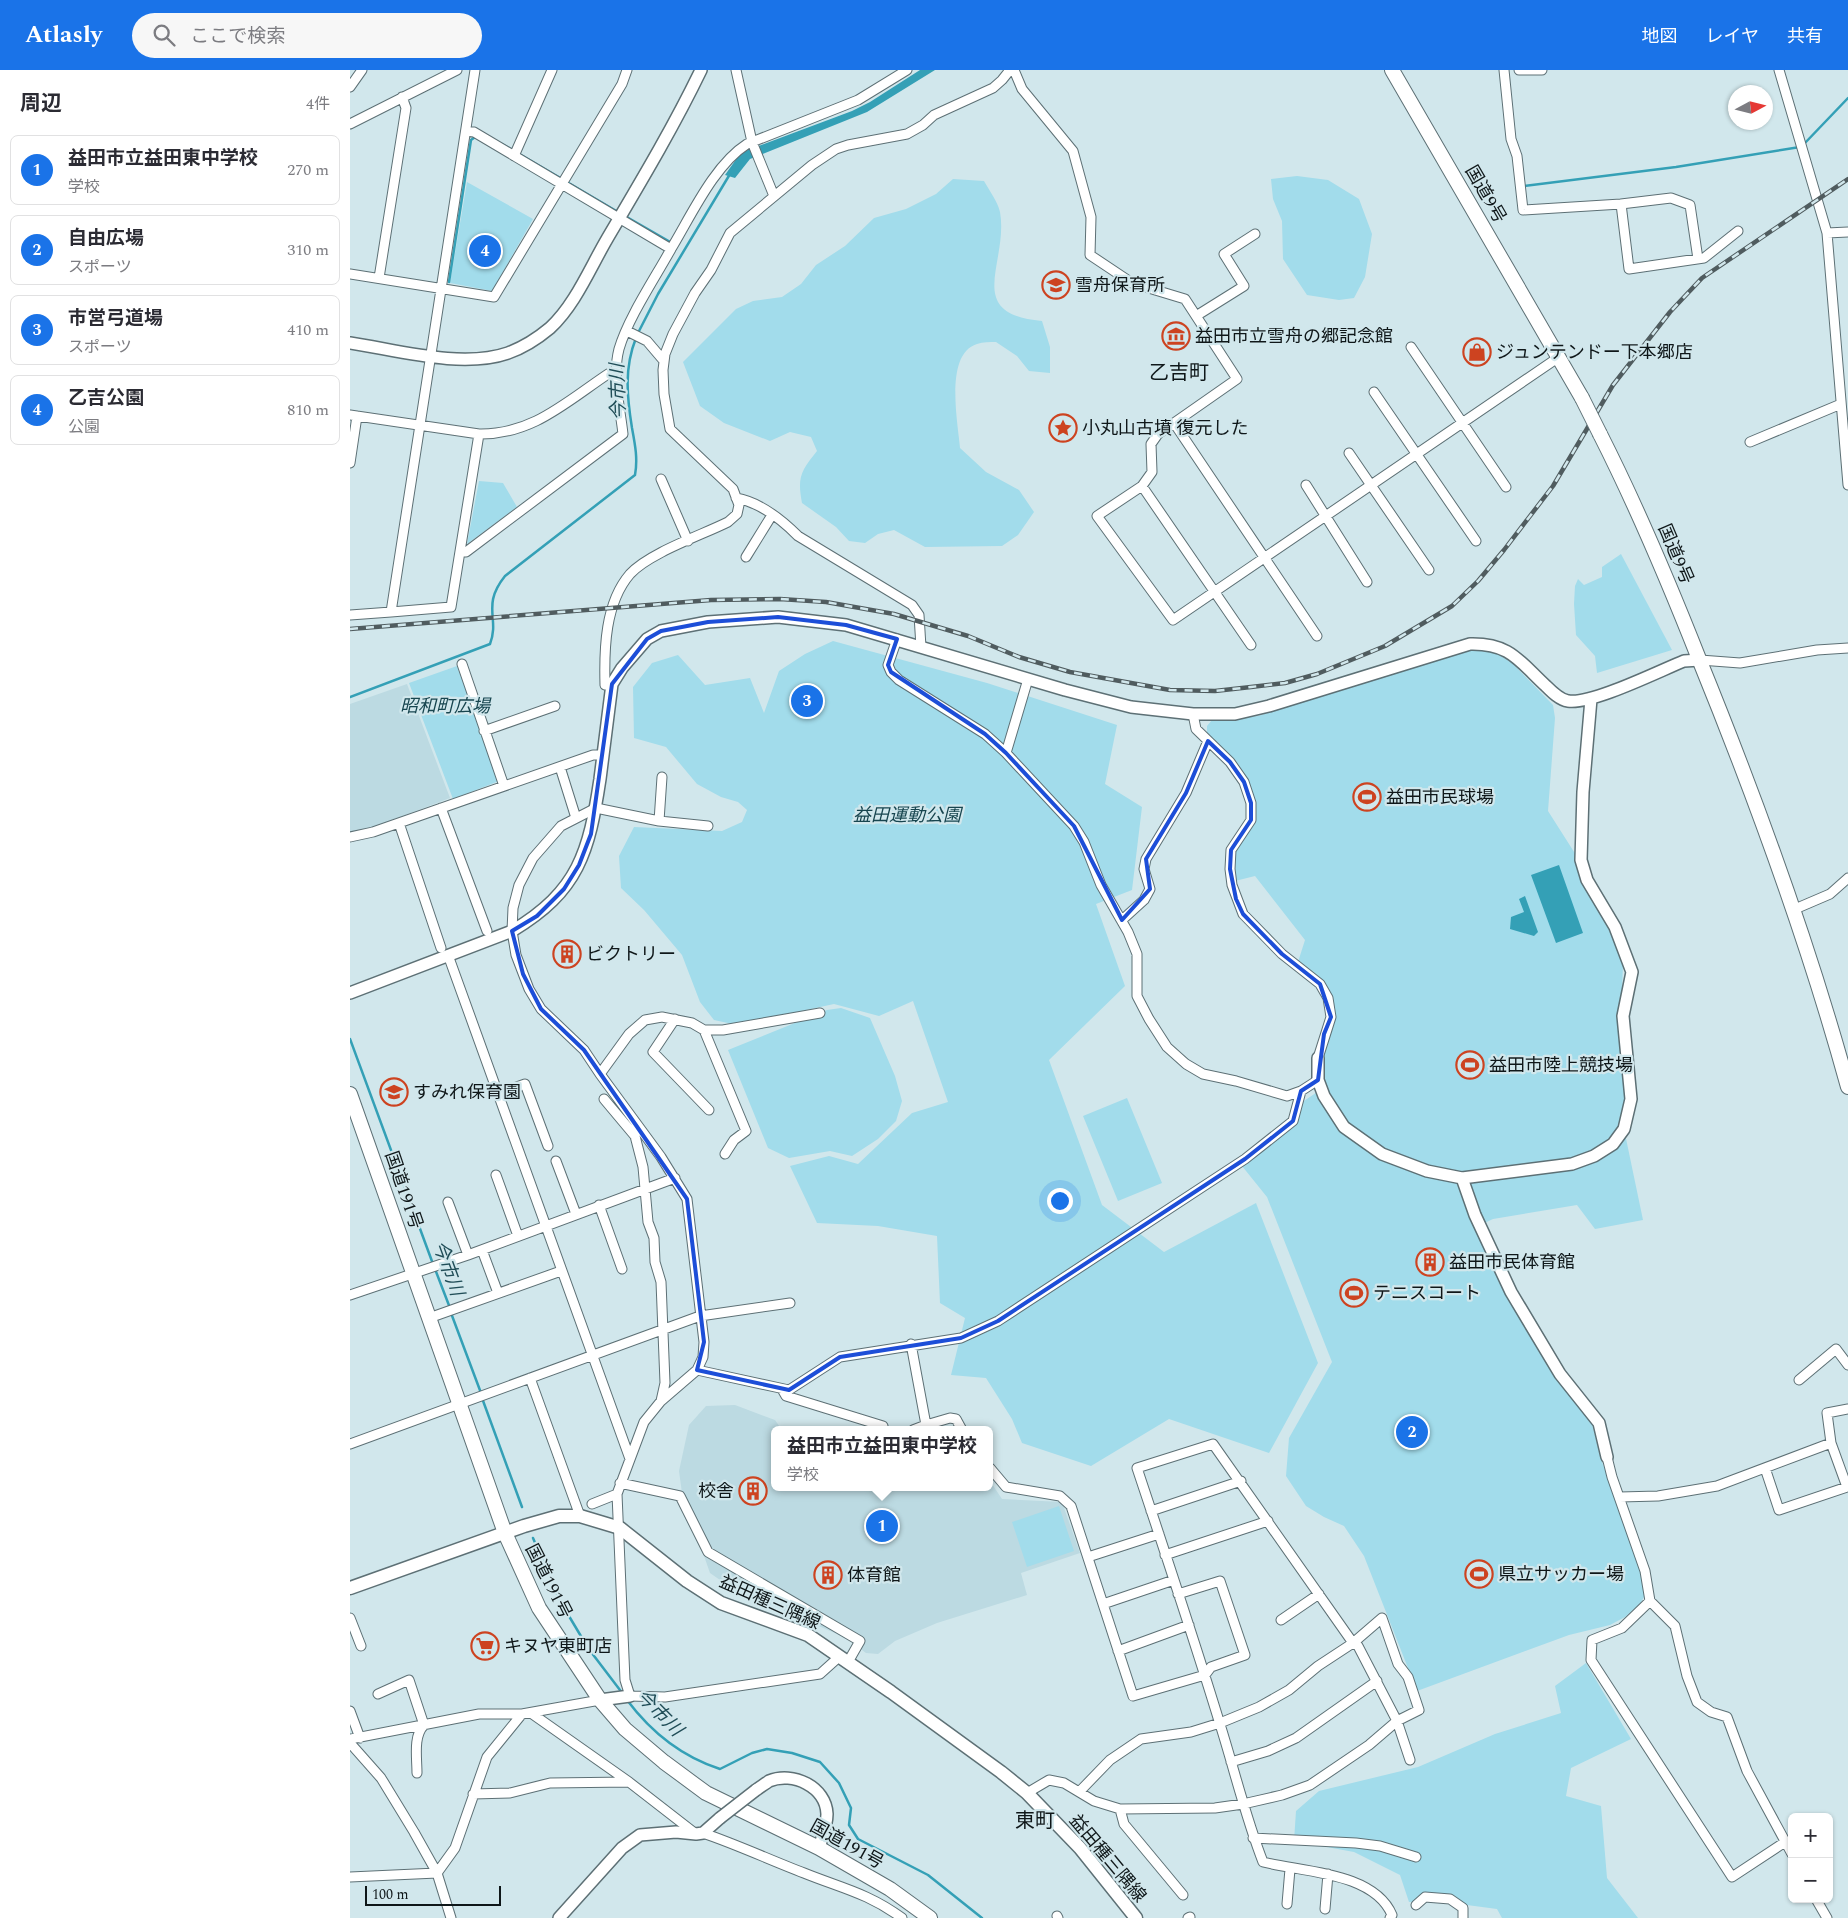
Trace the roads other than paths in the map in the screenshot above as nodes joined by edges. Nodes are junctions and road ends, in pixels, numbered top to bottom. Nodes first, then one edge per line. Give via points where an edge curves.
1 (362, 70) edge
2 (457, 70) edge
3 (475, 70) edge
4 (552, 70) edge
5 (627, 70) edge
6 (701, 70) edge
7 (736, 70) edge
8 (908, 70) edge
9 (1010, 70) edge
10 (1014, 70) edge
11 (1392, 70) edge
12 (1504, 70) edge
13 (1519, 70) edge
14 (1542, 70) edge
15 (1779, 70) edge
16 (350, 87) edge
17 (402, 98) junction
18 (350, 124) edge
19 (466, 130) junction
20 (753, 144) junction
21 (514, 156) junction
22 (561, 185) junction
23 (774, 196) junction
24 (1621, 204) junction
25 (619, 218) junction
26 (1738, 231) dead end
27 (1848, 232) edge
28 (1827, 233) junction
29 (1255, 234) dead end
30 (671, 249) junction
31 (1698, 259) junction
32 (350, 274) edge
33 (379, 278) junction
34 (440, 290) junction
35 (1196, 316) junction
36 (628, 332) junction
37 (350, 342) edge
38 (1411, 348) dead end
39 (431, 356) junction
40 (1559, 357) junction
41 (664, 361) junction
42 (617, 373) junction
43 (1844, 390) edge
44 (1374, 392) dead end
45 (1841, 404) junction
46 (354, 415) edge
47 (1174, 423) junction
48 (1461, 423) junction
49 (420, 424) junction
50 (479, 434) junction
51 (1750, 442) dead end
52 (1349, 453) dead end
53 (1416, 454) junction
54 (350, 463) edge
55 (661, 479) dead end
56 (1306, 485) dead end
57 (1848, 485) edge
58 (1142, 486) junction
59 (1371, 486) junction
60 (1506, 487) dead end
61 (736, 498) junction
62 (772, 515) junction
63 (1326, 517) junction
64 (688, 541) junction
65 (1476, 541) dead end
66 (461, 552) junction
67 (746, 557) dead end
68 (1266, 558) junction
69 (1429, 570) dead end
70 (1368, 582) dead end
71 (1215, 592) junction
72 (391, 612) junction
73 (350, 615) edge
74 (1317, 636) dead end
75 (897, 639) junction
76 (1251, 645) dead end
77 (921, 647) junction
78 (1848, 648) edge
79 (1700, 660) junction
80 (462, 664) dead end
81 (1028, 679) junction
82 (612, 684) junction
83 (1591, 699) junction
84 (555, 706) dead end
85 (1193, 714) junction
86 (484, 731) junction
87 (1208, 740) junction
88 (1006, 752) junction
89 (603, 755) junction
90 (560, 767) junction
91 (662, 777) dead end
92 (504, 786) junction
93 (441, 808) junction
94 (596, 808) junction
95 (576, 818) junction
96 (659, 822) junction
97 (399, 823) junction
98 (708, 826) dead end
99 (350, 837) edge
100 (1848, 878) edge
101 (1795, 909) junction
102 (1122, 920) junction
103 (486, 931) dead end
104 (512, 931) junction
105 (444, 951) junction
106 (350, 993) edge
107 (820, 1013) dead end
108 (675, 1019) junction
109 (704, 1030) junction
110 (1318, 1058) joint
111 (600, 1074) junction
112 (1318, 1080) junction
113 (1848, 1087) edge
114 (1301, 1091) junction
115 (350, 1094) edge
116 (497, 1094) junction
117 (604, 1099) dead end
118 (709, 1110) dead end
119 (548, 1146) dead end
120 (725, 1154) dead end
121 (556, 1161) dead end
122 (496, 1175) dead end
123 (676, 1178) junction
124 (1462, 1178) junction
125 (644, 1189) junction
126 (448, 1202) dead end
127 (599, 1205) junction
128 (576, 1214) junction
129 (545, 1225) junction
130 (518, 1236) junction
131 (482, 1250) junction
132 (468, 1255) junction
133 (622, 1269) dead end
134 (561, 1271) junction
135 (413, 1272) junction
136 (498, 1294) junction
137 (350, 1295) edge
138 (790, 1304) dead end
139 (700, 1316) junction
140 (429, 1318) junction
141 (662, 1330) junction
142 (911, 1344) junction
143 (592, 1357) junction
144 (1848, 1365) edge
145 (696, 1370) junction
146 (530, 1378) junction
147 (1799, 1380) dead end
148 (782, 1389) junction
149 (661, 1401) junction
150 (460, 1404) junction
151 (1848, 1409) edge
152 (926, 1425) joint
153 (883, 1426) dead end
154 (960, 1426) edge
155 (1831, 1443) junction
156 (350, 1444) edge
157 (1607, 1457) joint
158 (630, 1459) junction
159 (1765, 1468) junction
160 (993, 1472) edge
161 (1241, 1481) junction
162 (620, 1483) junction
163 (617, 1494) junction
164 (1620, 1497) junction
165 (592, 1504) dead end
166 (1151, 1511) junction
167 (580, 1516) junction
168 (1268, 1521) junction
169 (620, 1528) junction
170 (505, 1533) junction
171 (1159, 1534) junction
172 (1165, 1556) junction
173 (1088, 1557) junction
174 (1174, 1580) junction
175 (350, 1588) edge
176 (1178, 1594) junction
177 (1319, 1594) junction
178 (1650, 1601) junction
179 (1103, 1604) junction
180 (350, 1618) edge
181 (1281, 1620) dead end
182 (1189, 1625) junction
183 (1352, 1643) junction
184 (360, 1646) dead end
185 (1118, 1651) junction
186 (844, 1659) junction
187 (1205, 1675) junction
188 (1377, 1681) junction
189 (378, 1694) dead end
190 (630, 1696) junction
191 (600, 1700) junction
192 (350, 1710) edge
193 (527, 1713) junction
194 (1397, 1722) junction
195 (1220, 1723) junction
196 (424, 1725) junction
197 (360, 1738) junction
198 (350, 1739) edge
199 (350, 1743) edge
200 (1410, 1760) dead end
201 (1231, 1762) junction
202 (417, 1774) dead end
203 (629, 1782) junction
204 (1080, 1791) junction
205 (1027, 1793) junction
206 (473, 1794) junction
207 (1243, 1804) junction
208 (1120, 1809) junction
209 (700, 1834) junction
210 (1254, 1838) junction
211 (1786, 1842) junction
212 (1788, 1846) edge
213 (819, 1848) junction
214 (1416, 1857) dead end
215 (1290, 1869) junction
216 (437, 1873) junction
217 (1328, 1874) junction
218 (350, 1877) edge
219 (1183, 1895) dead end
220 (1818, 1903) edge
221 (1287, 1904) dead end
222 (1416, 1905) dead end
223 (1325, 1909) dead end
224 (1394, 1917) edge
225 (451, 1918) edge
226 (559, 1918) edge
227 (902, 1918) edge
228 (930, 1918) edge
229 (1136, 1918) edge
230 (1463, 1918) edge
231 (1827, 1918) edge

1 - 16 street
2 - 17 street
3 - 19 street
4 - 21 street
5 - 22 street via 622,84
6 - 25 street via 683,108
7 - 20 street
8 - 20 street via 858,100
9 - 23 street via 993,88 934,115 907,134 836,149
10 - 35 street via 1022,89 1073,151 1091,217 1090,255 1132,283 1185,299
11 - 40 highway, 国道9号
12 - 24 street via 1523,210
13 - 14 street
15 - 28 street
17 - 18 street
17 - 33 street via 406,108
19 - 21 street
19 - 34 street
20 - 23 street
20 - 30 street via 739,149 715,177
21 - 22 street
22 - 25 street
22 - 34 street via 494,297
23 - 41 street via 730,233 673,334
24 - 31 street via 1671,198 1690,206
24 - 31 street via 1629,269
25 - 30 street
25 - 39 street via 562,313 550,328 531,342 508,353 483,359
26 - 31 street via 1704,258
27 - 28 street
28 - 43 street
29 - 35 street via 1224,254 1244,286
30 - 36 street
32 - 33 street
33 - 34 street
34 - 39 street
35 - 47 street via 1237,379
36 - 41 street via 645,340
36 - 42 street via 619,349
37 - 39 street
38 - 48 street
39 - 49 street
40 - 48 street
40 - 79 highway, 国道9号, bridge via 1600,434 1658,557
41 - 61 street via 664,394 670,429 727,483
42 - 50 street via 608,374 519,430
42 - 66 street via 623,434 466,552
43 - 45 street
44 - 53 street
45 - 51 street
45 - 57 street
46 - 49 street
46 - 54 street
47 - 58 street via 1158,434 1151,444 1152,472
47 - 68 street
48 - 53 street
48 - 60 street
49 - 50 street
49 - 72 street
50 - 66 street
52 - 59 street
53 - 59 street
53 - 65 street
55 - 64 street
56 - 63 street
58 - 71 street
58 - 71 street via 1097,516 1172,620
59 - 63 street
59 - 69 street
61 - 62 street
61 - 64 street via 737,514 728,522
62 - 67 street
62 - 77 street via 798,536 912,605 919,615
63 - 68 street
63 - 70 street
64 - 82 street via 640,566 619,591 604,661 605,685
66 - 72 street via 452,608
68 - 71 street
68 - 74 street
71 - 76 street
72 - 73 street
75 - 77 street
75 - 82 street via 846,625 778,617 708,622 661,631 647,639
75 - 88 street via 888,665 891,672 986,734
77 - 81 street
78 - 79 street via 1740,663
79 - 83 street via 1684,661
79 - 101 highway, 国道9号
80 - 86 street
81 - 85 street via 1131,707
81 - 88 street
82 - 89 street
83 - 85 street via 1568,701 1555,695 1511,652 1498,646 1470,644 1269,706 1235,714
83 - 124 street via 1581,860 1587,880 1618,933 1632,972 1623,1016 1632,1099 1629,1114 1624,1129 1613,1144 1594,1156 1572,1164
84 - 86 street
85 - 87 street via 1196,729
86 - 92 street
87 - 102 street via 1186,792 1146,859 1144,869 1150,889 1144,900
87 - 110 street via 1244,782 1251,803 1251,820 1231,850 1232,885 1243,914 1282,954 1320,984 1328,998 1331,1017
88 - 102 street via 1074,826 1101,885
89 - 90 street
89 - 94 street
90 - 92 street
90 - 95 street
91 - 96 street
92 - 93 street
93 - 97 street
93 - 103 street
94 - 95 street
94 - 96 street
94 - 104 street via 591,834 579,865 564,889 537,916
95 - 104 street via 560,826 533,858 519,885
96 - 98 street
97 - 99 street
97 - 105 street
100 - 101 street via 1830,894
101 - 113 highway, 国道9号
102 - 114 street via 1137,954 1137,996 1148,1019 1168,1047 1202,1074 1287,1096
104 - 105 street
104 - 111 street via 523,974 541,1009 584,1050
105 - 106 street
105 - 116 street
107 - 109 street via 723,1030
108 - 109 street
108 - 111 street via 644,1020 629,1034
108 - 118 street via 653,1052
109 - 120 street via 746,1131 734,1140
110 - 112 street
111 - 123 street
112 - 114 street
112 - 124 street via 1344,1127 1360,1140 1391,1158 1427,1171
114 - 142 street via 1294,1121 1268,1142 1058,1283 998,1321 961,1338
115 - 135 highway, 国道191号
116 - 119 street via 525,1084
116 - 129 street
117 - 125 street via 635,1136 643,1167
121 - 128 street
122 - 130 street
123 - 125 street
123 - 139 street via 687,1199
124 - 157 street via 1475,1215 1511,1292 1560,1374 1599,1423
125 - 127 street
125 - 141 street via 661,1282
126 - 132 street
127 - 128 street
127 - 133 street
128 - 129 street
129 - 130 street
129 - 134 street
130 - 131 street
131 - 132 street
131 - 136 street
132 - 135 street
134 - 136 street
134 - 143 street
135 - 137 street
135 - 140 highway, 国道191号
136 - 140 street
138 - 139 street
139 - 141 street
139 - 145 street via 703,1358
140 - 150 highway, 国道191号
141 - 143 street
141 - 149 street via 665,1383
142 - 148 street via 840,1357 789,1390
142 - 152 street
143 - 146 street
143 - 158 street
144 - 147 street via 1836,1349
145 - 148 street
145 - 149 street
146 - 150 street
146 - 167 street
148 - 153 street via 786,1396
149 - 158 street via 644,1422
150 - 156 street
150 - 170 highway, 国道191号
151 - 155 street via 1827,1414
152 - 154 street via 950,1418 956,1419
155 - 159 street
155 - 159 street via 1846,1487 1779,1510
157 - 164 street
158 - 162 street
159 - 164 street via 1717,1486 1658,1496
160 - 173 street via 1006,1487 1060,1496 1071,1506
161 - 166 street
161 - 166 street via 1213,1444 1137,1468
161 - 168 street
162 - 163 street
162 - 186 street via 680,1496 708,1552 860,1641
163 - 165 street
163 - 169 street
164 - 178 street via 1645,1571
166 - 171 street
167 - 169 main road, 益田種三隅線
167 - 170 main road, 益田種三隅線 via 559,1516
168 - 172 street
168 - 177 street
169 - 186 main road, 益田種三隅線 via 687,1581 721,1603 808,1635
169 - 190 street via 625,1680
170 - 175 main road, 益田種三隅線
170 - 191 highway, 国道191号 via 539,1608
171 - 172 street
171 - 173 street
172 - 174 street
173 - 179 street
174 - 176 street
174 - 179 street
176 - 182 street
176 - 187 street via 1220,1581 1245,1655 1211,1668
177 - 181 street
177 - 183 street
178 - 211 street via 1675,1626 1697,1702 1711,1712 1727,1717 1747,1771
178 - 211 street via 1622,1628 1592,1640 1591,1660 1732,1876
179 - 185 street
180 - 184 street
182 - 185 street
182 - 187 street
183 - 188 street via 1358,1646
183 - 194 street via 1382,1618 1419,1710
183 - 195 street via 1289,1690
185 - 187 street via 1133,1696
186 - 190 street via 820,1674 665,1697
186 - 205 main road, 益田種三隅線
187 - 195 street
188 - 194 street
188 - 201 street via 1296,1738
189 - 196 street via 409,1680
190 - 191 street
191 - 193 street
191 - 213 highway, 国道191号 via 625,1729 706,1793
192 - 197 street
193 - 196 street via 479,1714
193 - 203 street
193 - 206 street via 487,1757
194 - 200 street
194 - 207 street via 1310,1785
195 - 201 street
195 - 204 street via 1191,1732 1141,1739 1110,1760
196 - 197 street
196 - 202 street via 417,1738
197 - 198 street
199 - 216 street via 381,1778
201 - 207 street
203 - 206 street via 550,1783 510,1793
203 - 209 street
204 - 205 street via 1049,1780
204 - 208 street via 1094,1802
205 - 229 main road, 益田種三隅線 via 1080,1848
206 - 216 street via 454,1848
207 - 208 street via 1215,1808
207 - 210 street
208 - 219 street via 1124,1824
209 - 213 street, bridge via 756,1790 770,1781 786,1778 802,1781 824,1799 827,1814
209 - 226 street via 640,1835 622,1848
209 - 227 street via 741,1846 804,1874 862,1894
210 - 214 street via 1356,1843 1380,1846
210 - 215 street via 1263,1862
211 - 212 street
213 - 228 highway, 国道191号 via 890,1889
215 - 217 street
215 - 221 street
216 - 218 street
216 - 225 street
217 - 223 street
217 - 224 street via 1362,1885 1389,1907
220 - 231 street
222 - 230 street via 1424,1897 1450,1898 1463,1908

